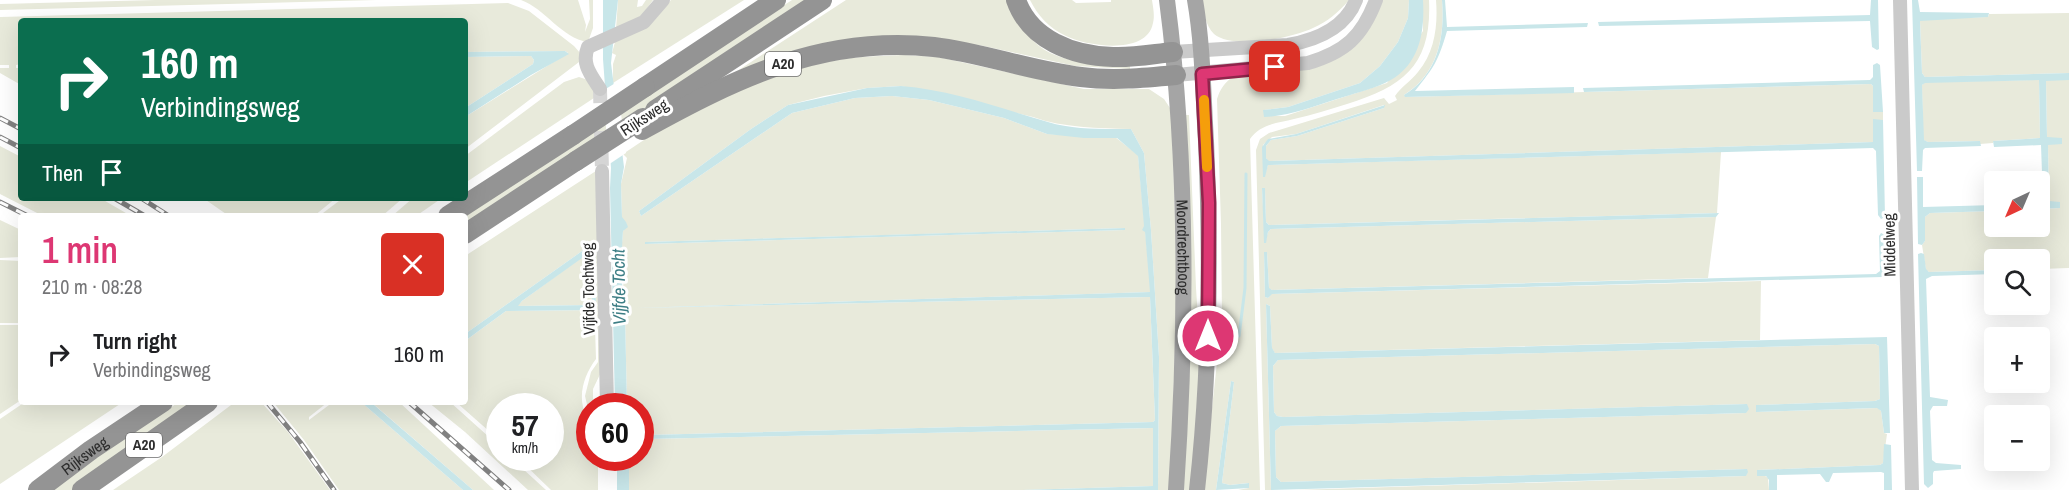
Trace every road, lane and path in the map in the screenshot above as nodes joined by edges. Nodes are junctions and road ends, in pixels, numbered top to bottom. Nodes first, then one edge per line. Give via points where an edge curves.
1 (663, 0) edge
2 (776, 0) edge
3 (822, 0) edge
4 (1016, 0) edge
5 (1167, 0) edge
6 (1195, 0) edge
7 (1356, 0) edge
8 (1376, 0) edge
9 (1899, 0) edge
10 (759, 7) edge
11 (1200, 51) junction
12 (1173, 52) junction
13 (1202, 74) junction
14 (1176, 75) junction
15 (600, 89) tunnel mouth
16 (643, 124) junction
17 (602, 171) tunnel mouth
18 (453, 213) edge
19 (468, 232) edge
20 (608, 393) edge
21 (158, 405) edge
22 (204, 405) edge
23 (38, 490) edge
24 (82, 490) edge
25 (1176, 490) edge
26 (1197, 490) edge
27 (1912, 490) edge

1 - 15 street via 644,22 588,47 586,67
2 - 10 highway, Rijksweg
3 - 16 highway, Rijksweg / A20
4 - 12 highway via 1031,26 1044,38 1067,49 1114,58
5 - 12 main road, Moordrechtboog
6 - 11 main road, Moordrechtboog
7 - 11 street via 1344,21 1306,42
8 - 13 street via 1356,38 1329,57 1308,63
9 - 27 street, Middelweg
10 - 18 highway, Rijksweg, bridge
11 - 12 street
11 - 13 main road, Moordrechtboog
12 - 14 main road, Moordrechtboog
13 - 14 street
13 - 26 main road, Moordrechtboog via 1209,203 1208,358
14 - 16 highway, A20 via 1082,78 937,48 866,47 767,69
14 - 25 main road, Moordrechtboog via 1183,316
16 - 19 highway, Rijksweg / A20, bridge
17 - 20 street, Vijfde Tochtweg
21 - 23 highway, Rijksweg / A20
22 - 24 highway, Rijksweg / A20

